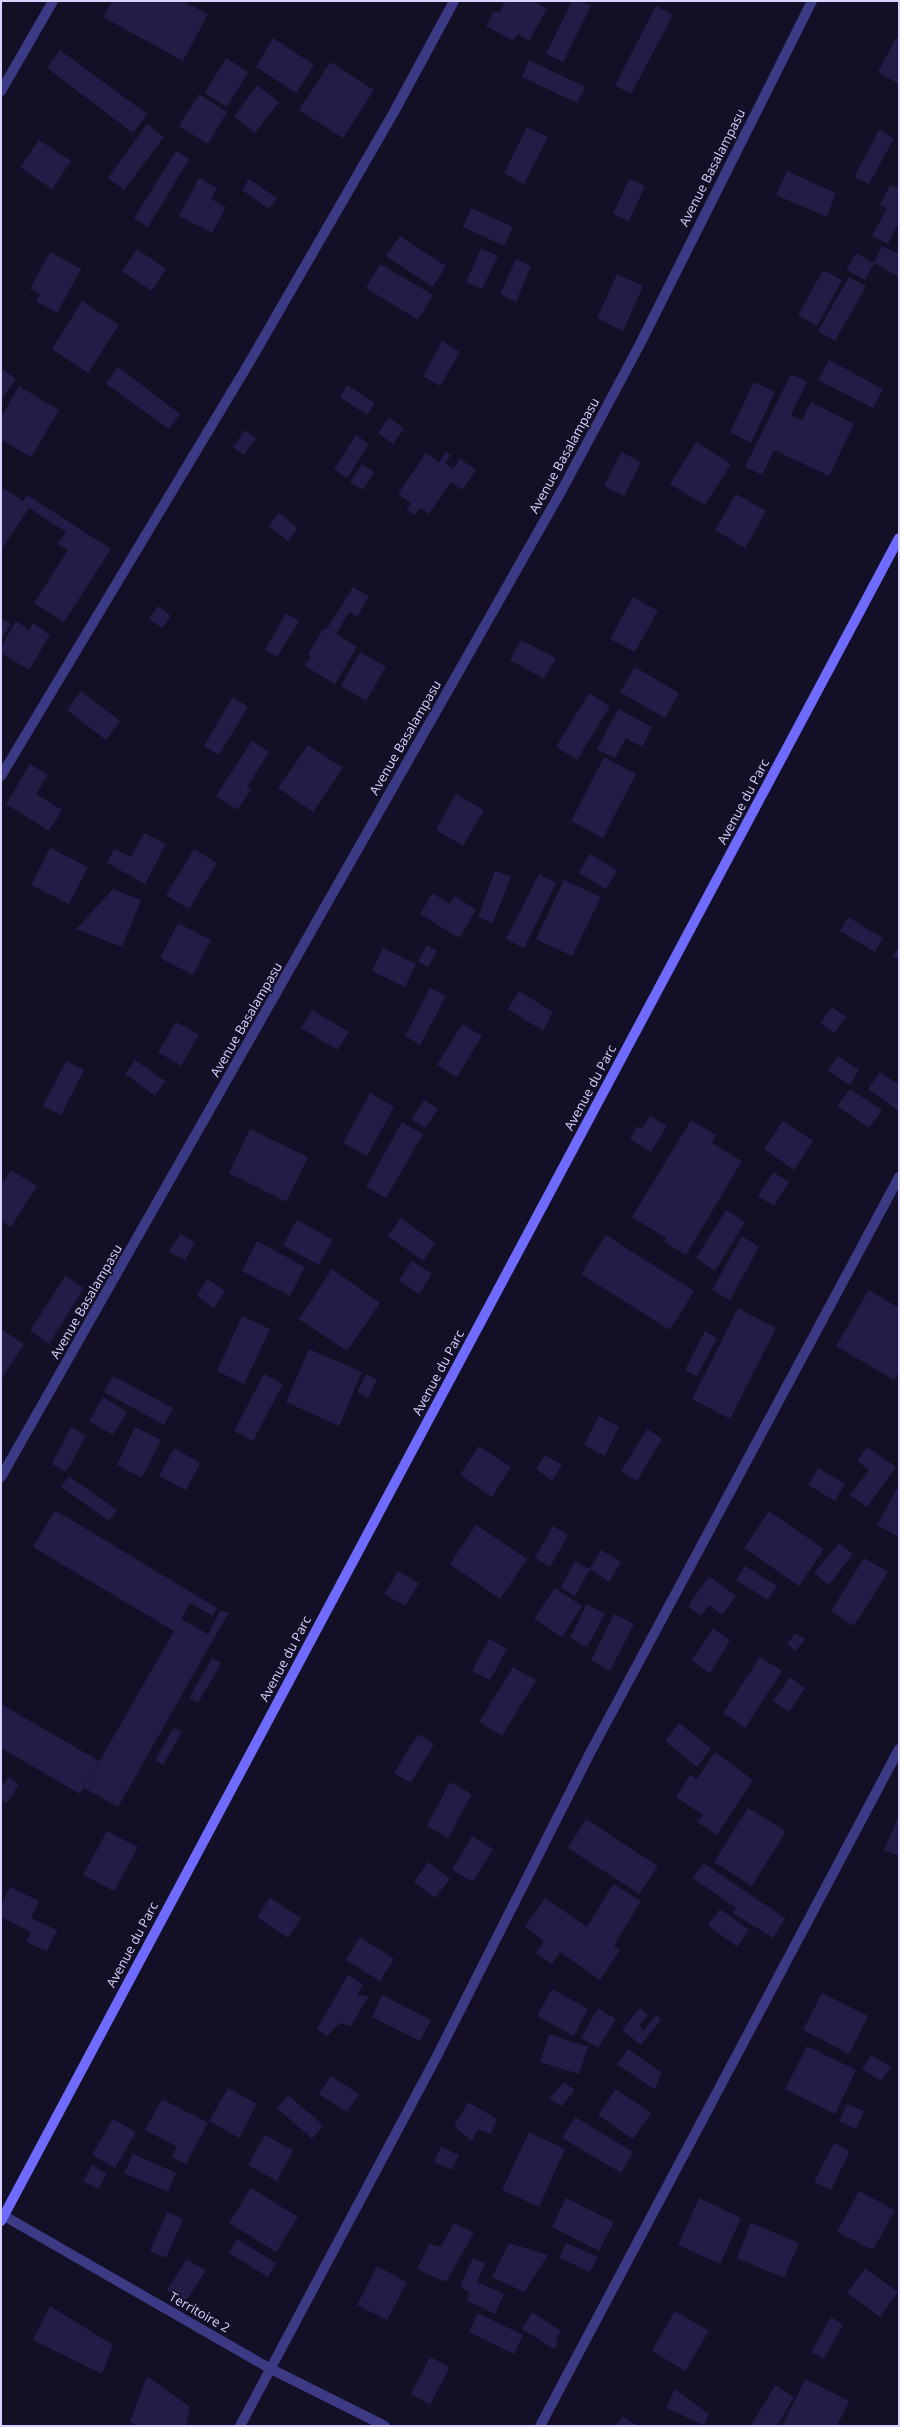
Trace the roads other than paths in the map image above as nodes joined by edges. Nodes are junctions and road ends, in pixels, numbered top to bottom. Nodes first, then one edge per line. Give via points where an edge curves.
1 (53, 1) edge
2 (454, 1) edge
3 (812, 1) edge
4 (1, 91) edge
5 (899, 538) edge
6 (1, 776) edge
7 (899, 1177) edge
8 (1, 1477) edge
9 (899, 1749) edge
10 (2, 2217) edge
11 (269, 2368) junction
12 (240, 2426) edge
13 (385, 2426) edge
14 (540, 2426) edge

1 - 4 street
2 - 6 street via 394,112 249,363
3 - 8 street, Avenue Basalampasu via 639,346 563,488
5 - 10 street, Avenue du Parc
7 - 11 street via 590,1753 437,2056
9 - 14 street
10 - 11 street, Territoire 2
11 - 12 street
11 - 13 street, Territoire 2

